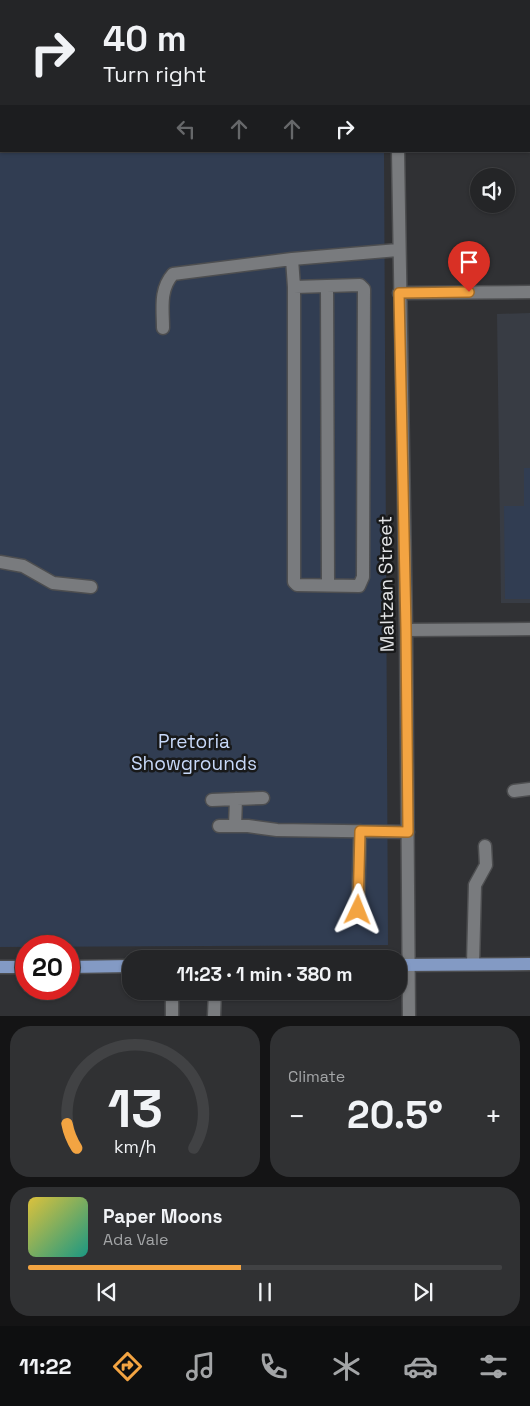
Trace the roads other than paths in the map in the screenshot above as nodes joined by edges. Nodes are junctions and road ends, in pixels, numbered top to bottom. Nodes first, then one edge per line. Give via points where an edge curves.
1 (398, 152) edge
2 (398, 250) junction
3 (292, 259) junction
4 (327, 286) junction
5 (294, 287) junction
6 (530, 292) edge
7 (399, 293) junction
8 (163, 328) dead end
9 (0, 562) edge
10 (328, 585) junction
11 (92, 587) dead end
12 (530, 629) edge
13 (406, 630) junction
14 (514, 790) dead end
15 (530, 790) edge
16 (263, 798) dead end
17 (236, 799) junction
18 (212, 800) dead end
19 (219, 826) dead end
20 (234, 826) junction
21 (360, 831) junction
22 (408, 832) junction
23 (485, 846) dead end
24 (358, 910) dead end
25 (404, 950) edge
26 (473, 964) junction
27 (530, 964) edge
28 (407, 965) edge
29 (122, 966) edge
30 (0, 967) edge
31 (15, 967) edge
32 (80, 967) edge
33 (407, 996) edge
34 (172, 1000) edge
35 (215, 1000) edge
36 (172, 1016) edge
37 (214, 1016) edge
38 (409, 1016) edge

1 - 2 street, Maltzan Street
2 - 3 street
2 - 7 street, Maltzan Street
3 - 5 street
3 - 8 street via 173,274 163,293
4 - 5 street
4 - 10 street
4 - 10 street via 360,285 364,296 363,577 358,586
5 - 10 street via 294,582 297,585
6 - 7 street
7 - 13 street, Maltzan Street
9 - 11 street via 23,566 53,583
12 - 13 street
13 - 22 street, Maltzan Street
14 - 15 street
16 - 17 street
17 - 18 street
17 - 20 street
19 - 20 street
20 - 21 street
21 - 22 street
21 - 24 street
22 - 25 street, Maltzan Street
23 - 26 street via 486,865 475,886
26 - 27 main road
26 - 28 main road
29 - 32 main road
30 - 31 main road
33 - 38 street, Maltzan Street
34 - 36 street
35 - 37 street

